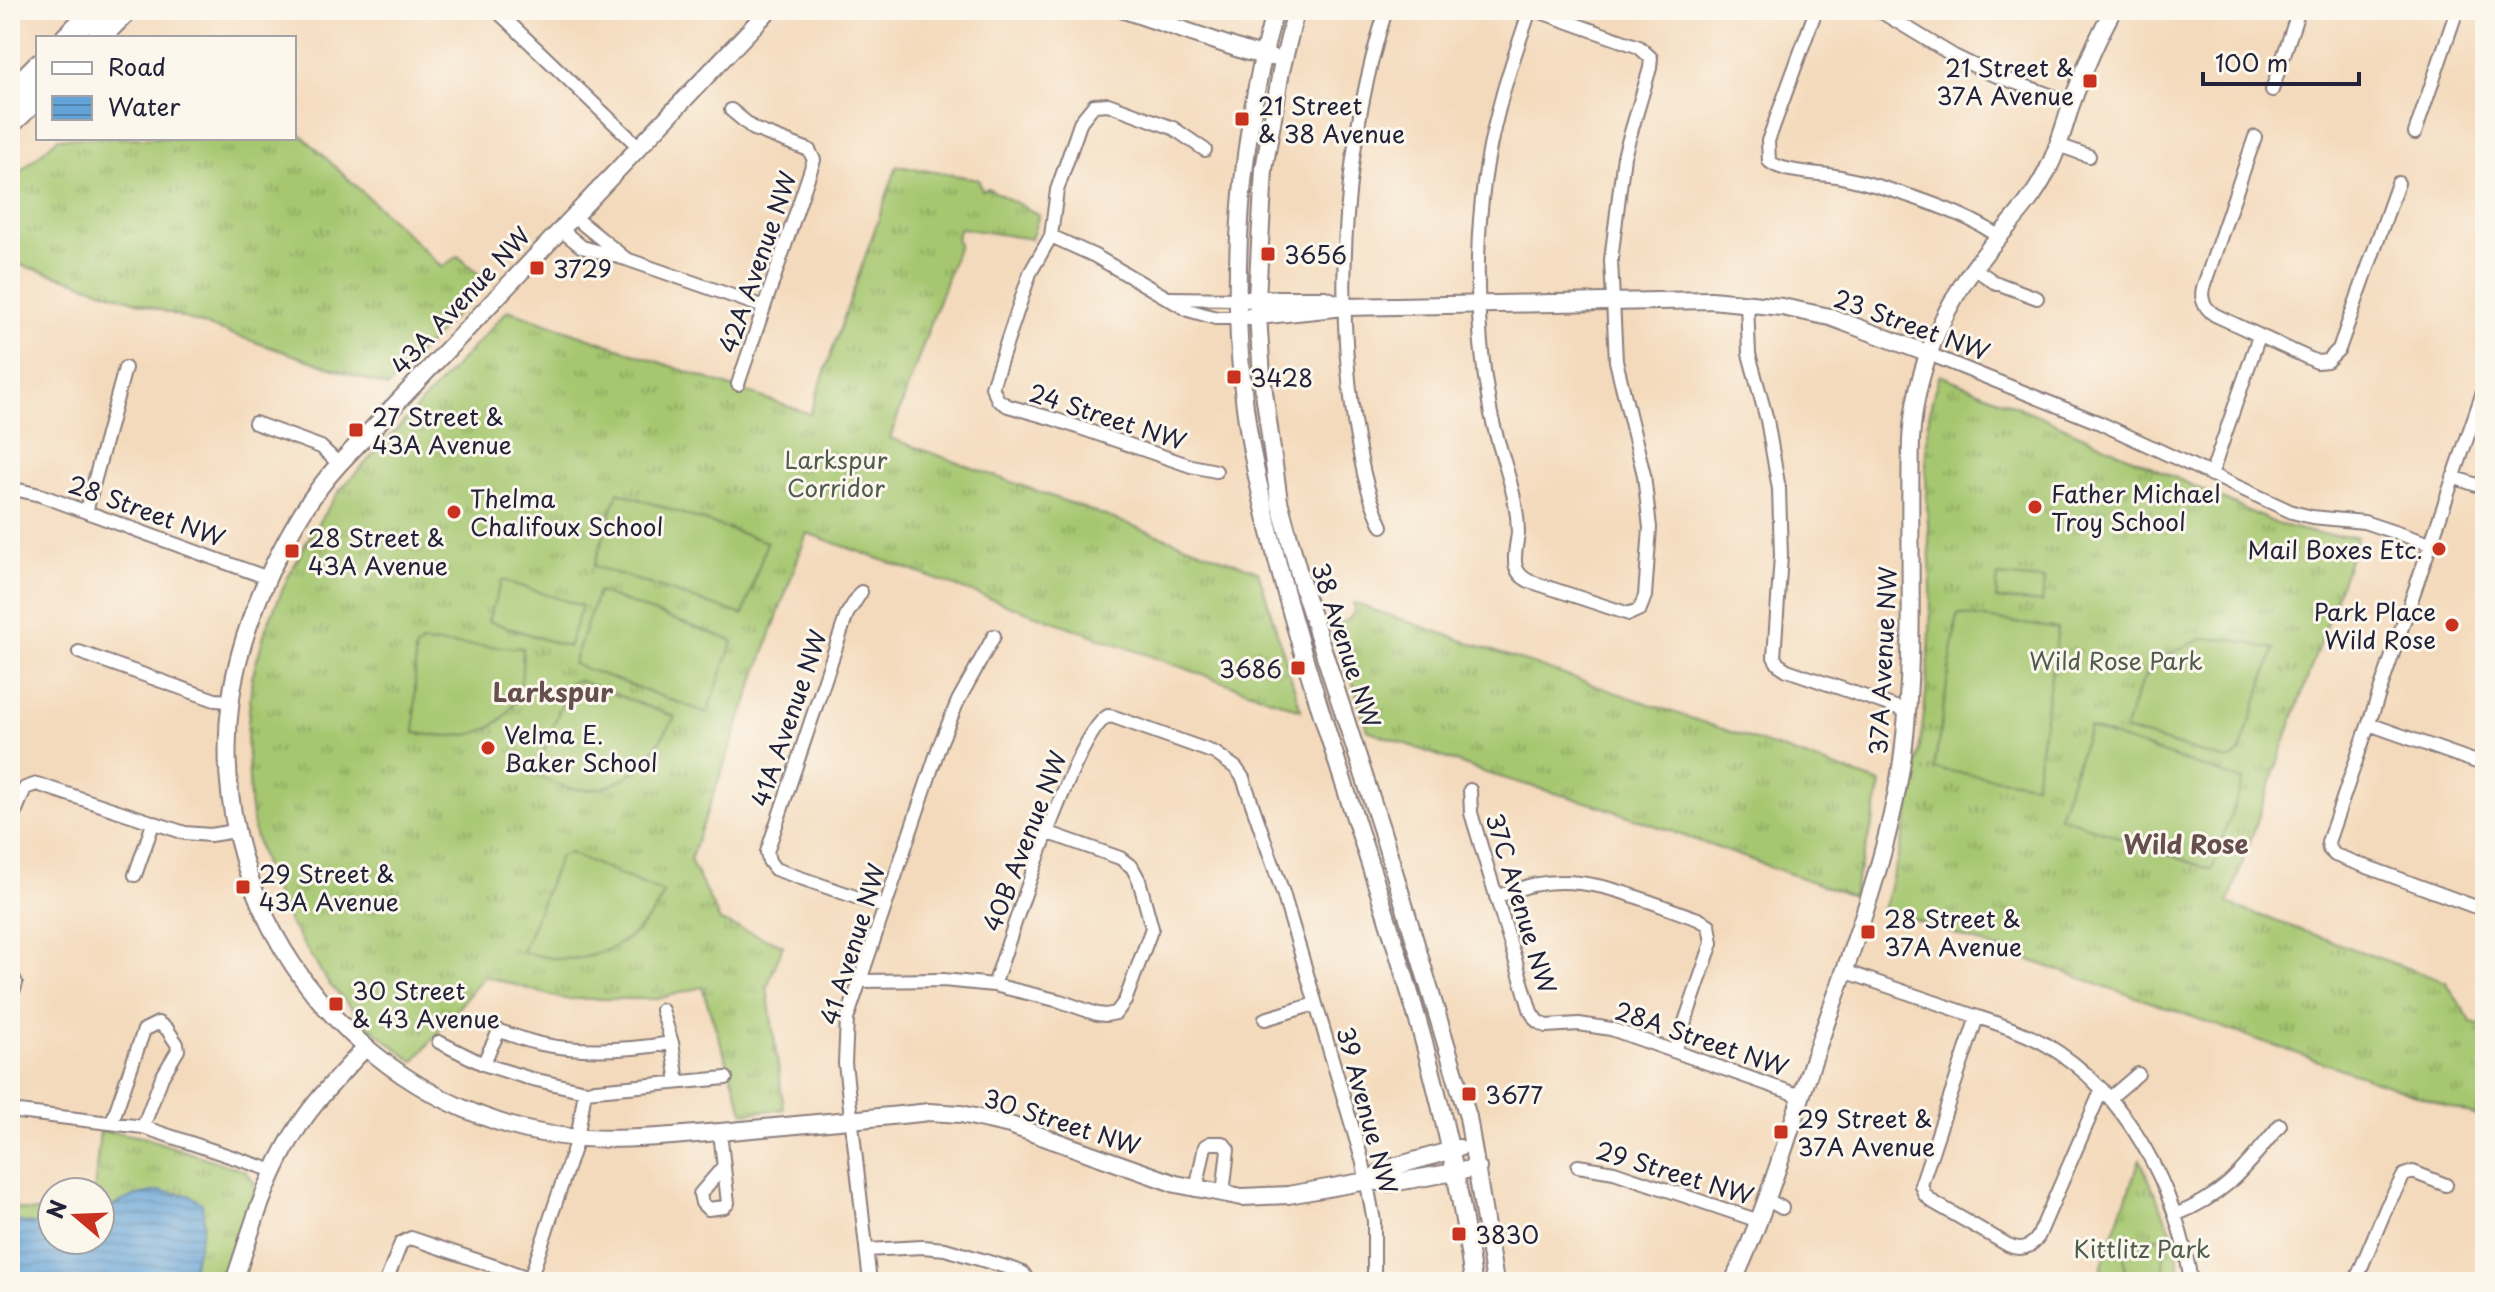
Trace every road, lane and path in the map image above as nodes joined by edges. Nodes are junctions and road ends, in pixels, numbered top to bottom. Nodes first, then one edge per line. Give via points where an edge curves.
1 (95, 10) edge
2 (126, 10) edge
3 (497, 10) edge
4 (1124, 10) edge
5 (1275, 10) edge
6 (1296, 10) edge
7 (1386, 10) edge
8 (1532, 10) edge
9 (1816, 10) edge
10 (1878, 10) edge
11 (2113, 10) edge
12 (2299, 10) edge
13 (2457, 10) edge
14 (2478, 10) edge
15 (2485, 12) edge
16 (763, 15) edge
17 (69, 36) edge
18 (100, 36) edge
19 (1264, 56) junction
20 (1283, 59) junction
21 (36, 68) edge
22 (2272, 90) dead end
23 (10, 94) edge
24 (36, 98) edge
25 (2072, 103) junction
26 (731, 110) dead end
27 (10, 123) edge
28 (2415, 133) dead end
29 (2255, 137) dead end
30 (2058, 145) junction
31 (638, 146) junction
32 (1205, 150) dead end
33 (2089, 156) dead end
34 (2398, 183) dead end
35 (573, 216) junction
36 (560, 229) junction
37 (1051, 236) junction
38 (1999, 237) junction
39 (626, 259) junction
40 (1974, 268) junction
41 (1170, 298) junction
42 (2037, 298) dead end
43 (1239, 299) junction
44 (1257, 299) junction
45 (1611, 301) junction
46 (1747, 303) junction
47 (1479, 304) junction
48 (764, 307) junction
49 (1345, 307) junction
50 (1257, 317) junction
51 (1239, 318) junction
52 (2259, 336) junction
53 (1929, 354) junction
54 (125, 368) dead end
55 (738, 384) dead end
56 (2485, 386) edge
57 (255, 423) dead end
58 (339, 464) junction
59 (1216, 471) dead end
60 (2211, 475) junction
61 (2453, 477) junction
62 (10, 488) edge
63 (2485, 488) edge
64 (86, 512) junction
65 (1382, 526) dead end
66 (2430, 544) junction
67 (268, 578) junction
68 (861, 592) dead end
69 (994, 636) dead end
70 (79, 652) dead end
71 (230, 701) junction
72 (1907, 711) junction
73 (1105, 717) joint
74 (2369, 724) junction
75 (2485, 765) edge
76 (1470, 790) dead end
77 (153, 824) junction
78 (10, 825) edge
79 (236, 831) junction
80 (1049, 833) junction
81 (135, 875) dead end
82 (250, 879) joint
83 (1496, 897) junction
84 (2483, 905) edge
85 (884, 907) junction
86 (10, 971) edge
87 (1844, 971) junction
88 (859, 981) junction
89 (994, 985) junction
90 (10, 1000) edge
91 (1315, 1004) junction
92 (662, 1010) dead end
93 (1977, 1017) junction
94 (1265, 1019) dead end
95 (1541, 1024) joint
96 (439, 1042) dead end
97 (672, 1043) junction
98 (365, 1048) junction
99 (1675, 1051) junction
100 (483, 1064) junction
101 (2138, 1074) dead end
102 (726, 1078) dead end
103 (678, 1082) junction
104 (585, 1091) junction
105 (2106, 1093) junction
106 (1801, 1096) junction
107 (10, 1111) edge
108 (850, 1120) junction
109 (112, 1122) junction
110 (2280, 1125) dead end
111 (143, 1127) junction
112 (720, 1132) junction
113 (577, 1139) junction
114 (1473, 1145) junction
115 (1451, 1150) junction
116 (1578, 1166) dead end
117 (723, 1167) dead end
118 (1478, 1168) junction
119 (274, 1171) junction
120 (1455, 1172) junction
121 (1367, 1181) junction
122 (2446, 1185) dead end
123 (1196, 1190) junction
124 (1223, 1194) junction
125 (1766, 1199) junction
126 (1782, 1208) dead end
127 (2175, 1215) junction
128 (1759, 1221) junction
129 (867, 1250) junction
130 (1029, 1280) edge
131 (1376, 1280) edge
132 (533, 1281) edge
133 (234, 1282) edge
134 (386, 1282) edge
135 (870, 1282) edge
136 (1473, 1282) edge
137 (1495, 1282) edge
138 (1733, 1282) edge
139 (2191, 1282) edge
140 (2355, 1282) edge

1 - 17 highway
2 - 18 highway
3 - 31 street
4 - 19 street
5 - 19 street, 38 Avenue NW
6 - 20 street, 38 Avenue NW
7 - 49 street via 1353,167
8 - 45 street via 1639,47 1651,58 1620,178
8 - 47 street via 1504,88 1489,156 1480,221
9 - 38 street via 1768,141 1769,161 1890,191 1972,219
10 - 25 street via 1989,73
11 - 25 street, 37A Avenue NW
12 - 22 street
13 - 28 street
14 - 15 street
16 - 31 street, 43A Avenue NW
19 - 20 street
19 - 43 street, 38 Avenue NW via 1244,179
20 - 44 street, 38 Avenue NW via 1264,169
21 - 23 highway
24 - 27 highway
25 - 30 street, 37A Avenue NW
26 - 48 street, 42A Avenue NW via 754,129 813,155
29 - 52 street via 2203,288 2203,303 2215,315
30 - 33 street
30 - 38 street, 37A Avenue NW via 2031,198
31 - 35 street, 43A Avenue NW
32 - 37 street via 1163,123 1102,103 1090,107 1065,164
34 - 52 street via 2339,349 2327,361 2317,362
35 - 36 street, 43A Avenue NW
35 - 39 street
36 - 39 street via 582,247
36 - 58 street, 43A Avenue NW
37 - 41 street, 23 Street NW
37 - 59 street, 24 Street NW via 1030,273 994,376 998,400
38 - 40 street, 37A Avenue NW
39 - 48 street
40 - 42 street
40 - 53 street, 37A Avenue NW via 1941,321
41 - 43 street, 23 Street NW
41 - 51 street, 23 Street NW via 1194,313
43 - 44 street, 23 Street NW
43 - 51 street, 38 Avenue NW
44 - 49 street, 23 Street NW via 1325,299
44 - 50 street, 38 Avenue NW
45 - 46 street, 23 Street NW
45 - 47 street, 23 Street NW
45 - 47 street via 1619,378 1644,475 1650,528 1645,596 1640,609 1629,614 1529,581 1516,569 1517,515 1490,407
46 - 53 street, 23 Street NW via 1830,317
46 - 72 street via 1749,354 1779,489 1774,657 1787,670
47 - 49 street, 23 Street NW
48 - 55 street, 42A Avenue NW
49 - 50 street, 23 Street NW
49 - 65 street via 1359,451 1371,504
50 - 51 street, 23 Street NW
50 - 114 street, 38 Avenue NW via 1286,528
51 - 115 street, 38 Avenue NW via 1255,469 1278,564 1437,1085
52 - 60 street
53 - 60 street, 23 Street NW
53 - 72 street, 37A Avenue NW via 1911,440 1913,599
54 - 64 street
56 - 61 street
57 - 58 street via 316,445
58 - 67 street, 43A Avenue NW via 306,504
60 - 66 street, 23 Street NW via 2302,515 2364,522
61 - 63 street
61 - 66 street
62 - 64 street, 28 Street NW
64 - 67 street, 28 Street NW
66 - 74 street
67 - 71 street, 43A Avenue NW via 247,630
68 - 85 street, 41A Avenue NW via 847,614 767,848 769,861 779,870
69 - 85 street, 41 Avenue NW via 947,726
70 - 71 street
71 - 79 street, 43A Avenue NW via 228,764
72 - 87 street, 37A Avenue NW via 1887,838
73 - 80 street, 40B Avenue NW via 1078,756
73 - 91 street, 39 Avenue NW via 1204,748 1236,768 1283,893
74 - 75 street
74 - 84 street via 2329,849 2459,901
76 - 83 street, 37C Avenue NW via 1471,813
77 - 78 street via 44,785 29,785
77 - 79 street via 197,835
77 - 81 street
79 - 82 street, 43A Avenue NW
80 - 89 street, 40B Avenue NW
80 - 89 street via 1127,862 1139,880 1152,928 1116,1013 1097,1014
82 - 98 street, 30 Street NW via 273,932 303,979
83 - 95 street, 37C Avenue NW via 1531,1012
83 - 99 street via 1539,884 1583,883 1698,919 1711,928 1712,943
85 - 88 street, 41 Avenue NW
86 - 90 street via 16,983
87 - 93 street
87 - 106 street, 37A Avenue NW
88 - 89 street
88 - 108 street, 41 Avenue NW via 846,1034
91 - 94 street, 39 Avenue NW
91 - 121 street, 39 Avenue NW
92 - 97 street
93 - 105 street via 2046,1045
93 - 105 street via 1922,1176 1922,1189 1933,1202 2016,1249 2026,1248 2038,1237
95 - 99 street, 28A Street NW via 1602,1026
96 - 100 street
97 - 100 street via 567,1048 499,1031
97 - 103 street
98 - 113 street, 30 Street NW via 416,1084 475,1113
98 - 119 street via 306,1116
99 - 106 street, 28A Street NW
100 - 104 street
101 - 105 street
102 - 103 street
103 - 104 street
104 - 113 street
105 - 127 street via 2142,1147
106 - 125 street, 37A Avenue NW
107 - 109 street
108 - 112 street, 30 Street NW
108 - 123 street, 30 Street NW via 929,1112 984,1119
108 - 129 street, 41 Avenue NW
109 - 111 street
109 - 111 street via 144,1030 158,1023 178,1050
110 - 127 street via 2227,1187
111 - 119 street
112 - 113 street, 30 Street NW
112 - 117 street
113 - 132 street
114 - 115 street, 30 Street NW
114 - 118 street, 38 Avenue NW
115 - 120 street, 38 Avenue NW
115 - 121 street, 30 Street NW via 1386,1169
116 - 128 street, 29 Street NW via 1614,1172
118 - 120 street, 30 Street NW
118 - 137 street, 38 Avenue NW
119 - 133 street
120 - 121 street, 30 Street NW via 1391,1183
120 - 136 street, 38 Avenue NW
121 - 124 street, 30 Street NW via 1273,1197
121 - 131 street, 39 Avenue NW
122 - 140 street via 2413,1172 2404,1175
123 - 124 street, 30 Street NW
123 - 124 street via 1205,1146 1223,1143 1228,1149
125 - 126 street
125 - 128 street, 37A Avenue NW
127 - 139 street
128 - 138 street, 37A Avenue NW
129 - 130 street via 945,1249 1016,1270
129 - 135 street, 41 Avenue NW
132 - 134 street via 411,1238 397,1249

